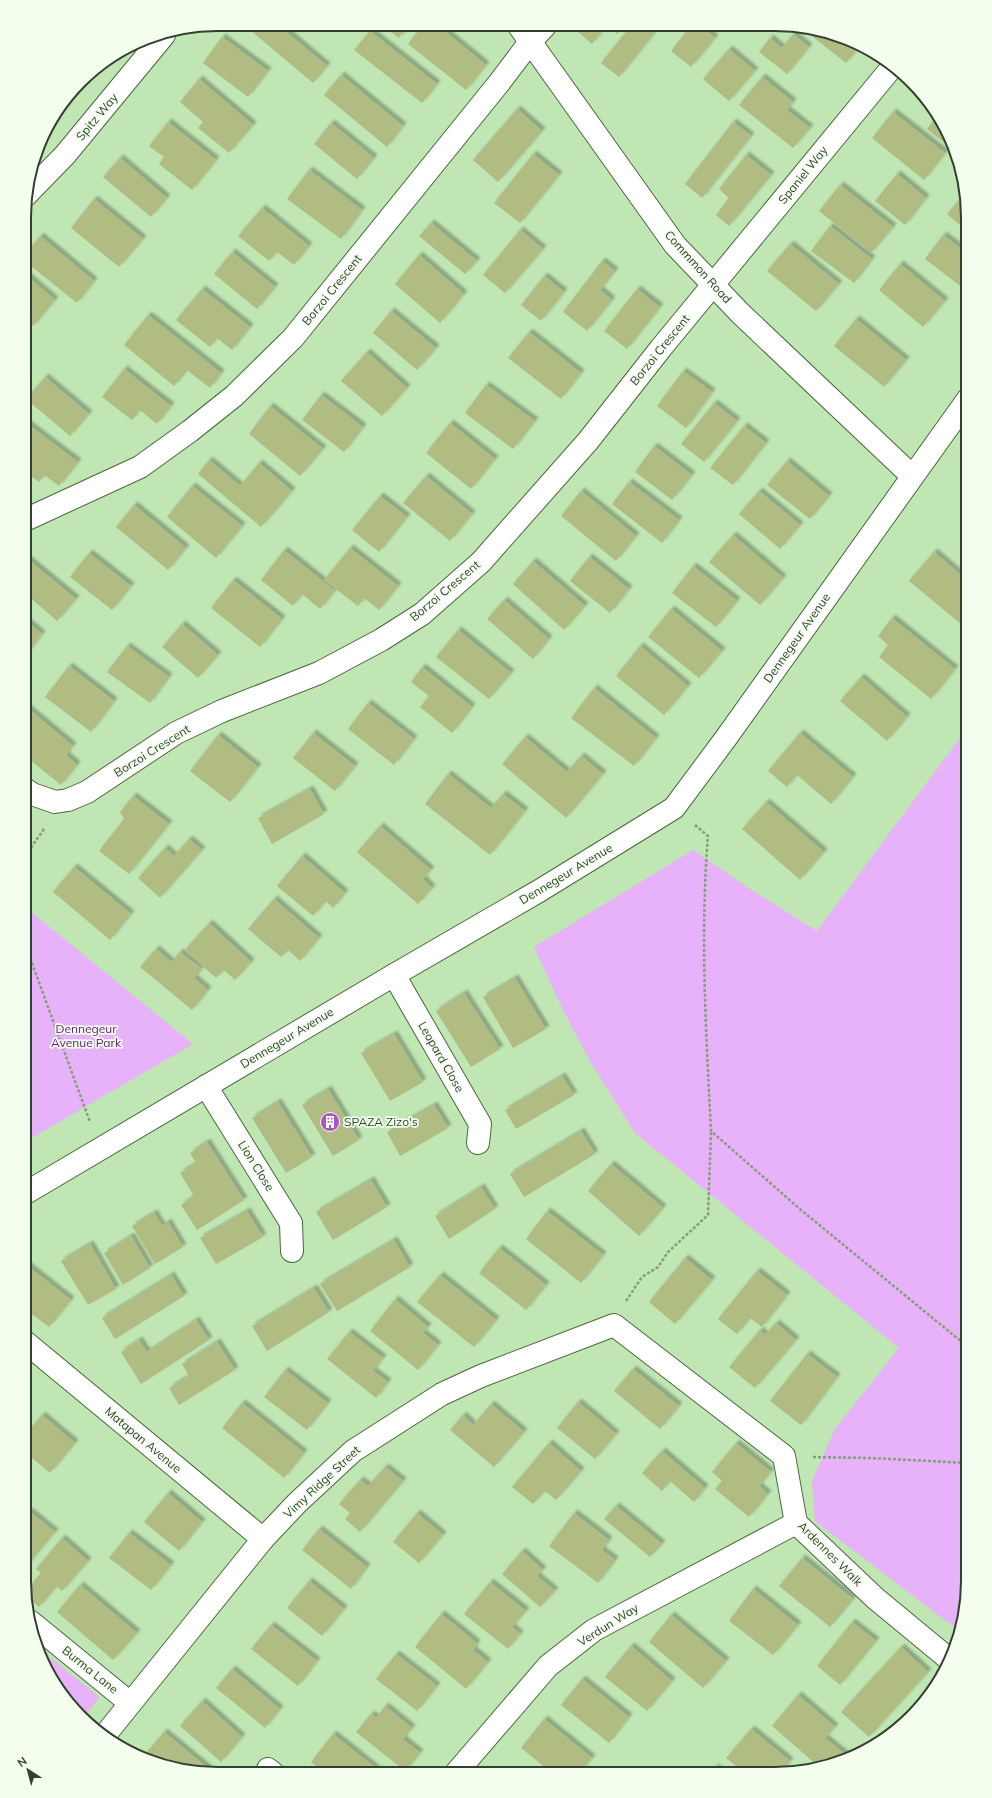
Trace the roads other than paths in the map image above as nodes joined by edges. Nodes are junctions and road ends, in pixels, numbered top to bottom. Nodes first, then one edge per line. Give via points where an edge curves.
1 (525, 34) edge
2 (160, 40) edge
3 (890, 70) edge
4 (34, 187) edge
5 (713, 285) junction
6 (961, 409) edge
7 (912, 476) junction
8 (31, 517) edge
9 (31, 793) edge
10 (394, 974) junction
11 (206, 1086) junction
12 (478, 1143) dead end
13 (31, 1190) edge
14 (292, 1251) dead end
15 (31, 1347) edge
16 (784, 1456) joint
17 (796, 1523) junction
18 (263, 1539) junction
19 (37, 1627) edge
20 (945, 1656) edge
21 (130, 1703) junction
22 (107, 1731) edge
23 (461, 1767) edge

1 - 5 street, Commmon Road via 675,245
1 - 8 street, Borzoi Crescent via 499,83 298,332 269,363 229,400 140,467
2 - 4 street, Spitz Way via 65,155
3 - 5 street, Spaniel Way
5 - 7 street, Commmon Road
5 - 9 street, Borzoi Crescent via 588,441 482,562 422,614 382,640 319,673 222,711 176,733 87,792 55,802
6 - 7 street, Dennegeur Avenue
7 - 10 street, Dennegeur Avenue via 674,808 539,891
10 - 11 street, Dennegeur Avenue
10 - 12 street, Leopard Close via 480,1124
11 - 13 street, Dennegeur Avenue
11 - 14 street, Lion Close via 291,1223
15 - 18 street, Matapan Avenue
16 - 17 street, Ardennes Walk
16 - 18 street, Vimy Ridge Street via 614,1325 481,1376 442,1394 353,1451
17 - 20 street, Ardennes Walk via 875,1598
17 - 23 street, Verdun Way via 594,1630 548,1666
18 - 21 street, Vimy Ridge Street
19 - 21 street, Burma Lane
21 - 22 street, Vimy Ridge Street

